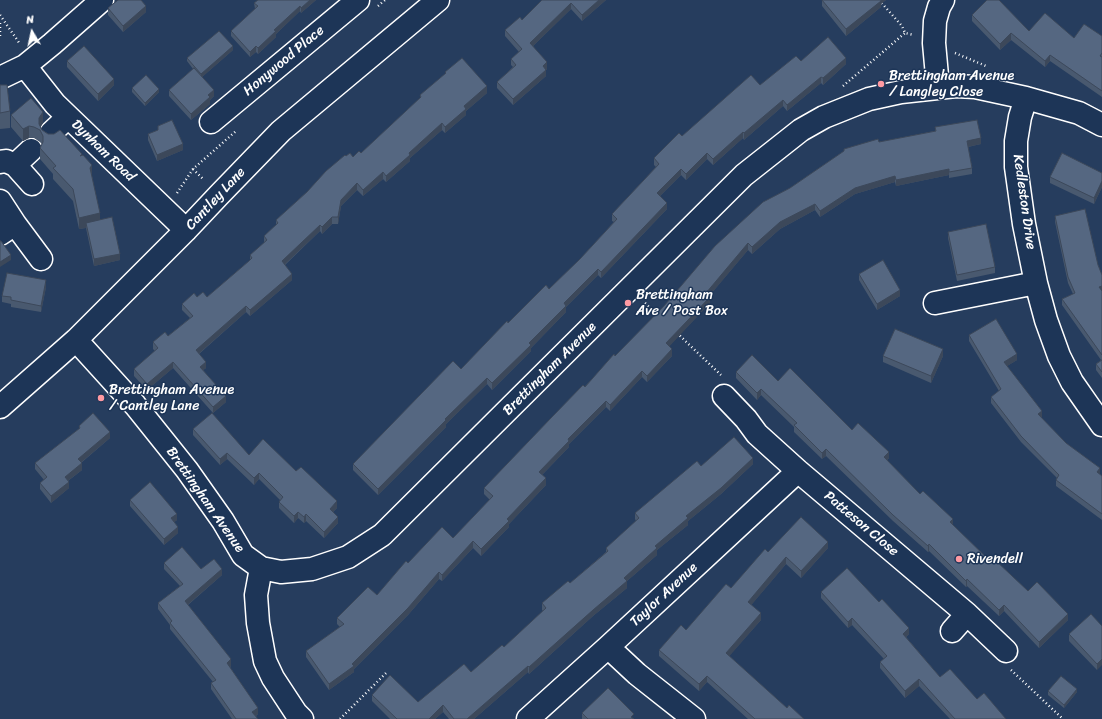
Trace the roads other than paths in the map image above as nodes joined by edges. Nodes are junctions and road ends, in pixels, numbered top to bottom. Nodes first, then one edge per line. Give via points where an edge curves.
1 (102, 0) edge
2 (358, 0) edge
3 (438, 0) edge
4 (943, 0) edge
5 (23, 56) junction
6 (0, 78) edge
7 (938, 88) junction
8 (1026, 98) junction
9 (68, 117) junction
10 (211, 122) dead end
11 (1102, 124) edge
12 (51, 133) edge
13 (31, 150) dead end
14 (7, 163) edge
15 (32, 184) dead end
16 (0, 201) edge
17 (8, 229) edge
18 (186, 230) junction
19 (40, 259) dead end
20 (1036, 283) junction
21 (935, 303) dead end
22 (76, 340) junction
23 (723, 386) road end
24 (0, 406) edge
25 (1102, 425) edge
26 (798, 471) junction
27 (261, 568) junction
28 (966, 614) junction
29 (952, 631) dead end
30 (608, 647) junction
31 (1006, 651) road end
32 (302, 719) edge
33 (528, 719) edge
34 (694, 719) edge

1 - 5 street via 52,44
2 - 10 street, Honywood Place
3 - 18 street, Cantley Lane via 281,131
4 - 7 street via 935,21
5 - 6 street
5 - 9 street, Dynham Road via 55,104
7 - 8 street, Brettingham Avenue via 975,87
7 - 27 street, Brettingham Avenue via 869,99 824,117 801,130 744,175 382,535 348,557 312,569 281,572
8 - 11 street, Brettingham Avenue via 1079,113
8 - 20 street, Kedleston Drive via 1016,141 1016,167
9 - 12 street
9 - 18 street, Dynham Road
13 - 14 street
14 - 15 street
16 - 17 street
17 - 19 street
18 - 22 street, Cantley Lane
20 - 21 street
20 - 25 street, Kedleston Drive via 1059,356 1072,382
22 - 24 street, Cantley Lane
22 - 27 street, Brettingham Avenue via 135,405 187,470 223,521 242,555
23 - 26 street, Patteson Close via 757,434
26 - 28 street, Patteson Close
26 - 30 street, Taylor Avenue
27 - 32 street via 256,595 265,661 273,678
28 - 29 street
28 - 31 street, Patteson Close
30 - 33 street, Taylor Avenue
30 - 34 street via 637,674

